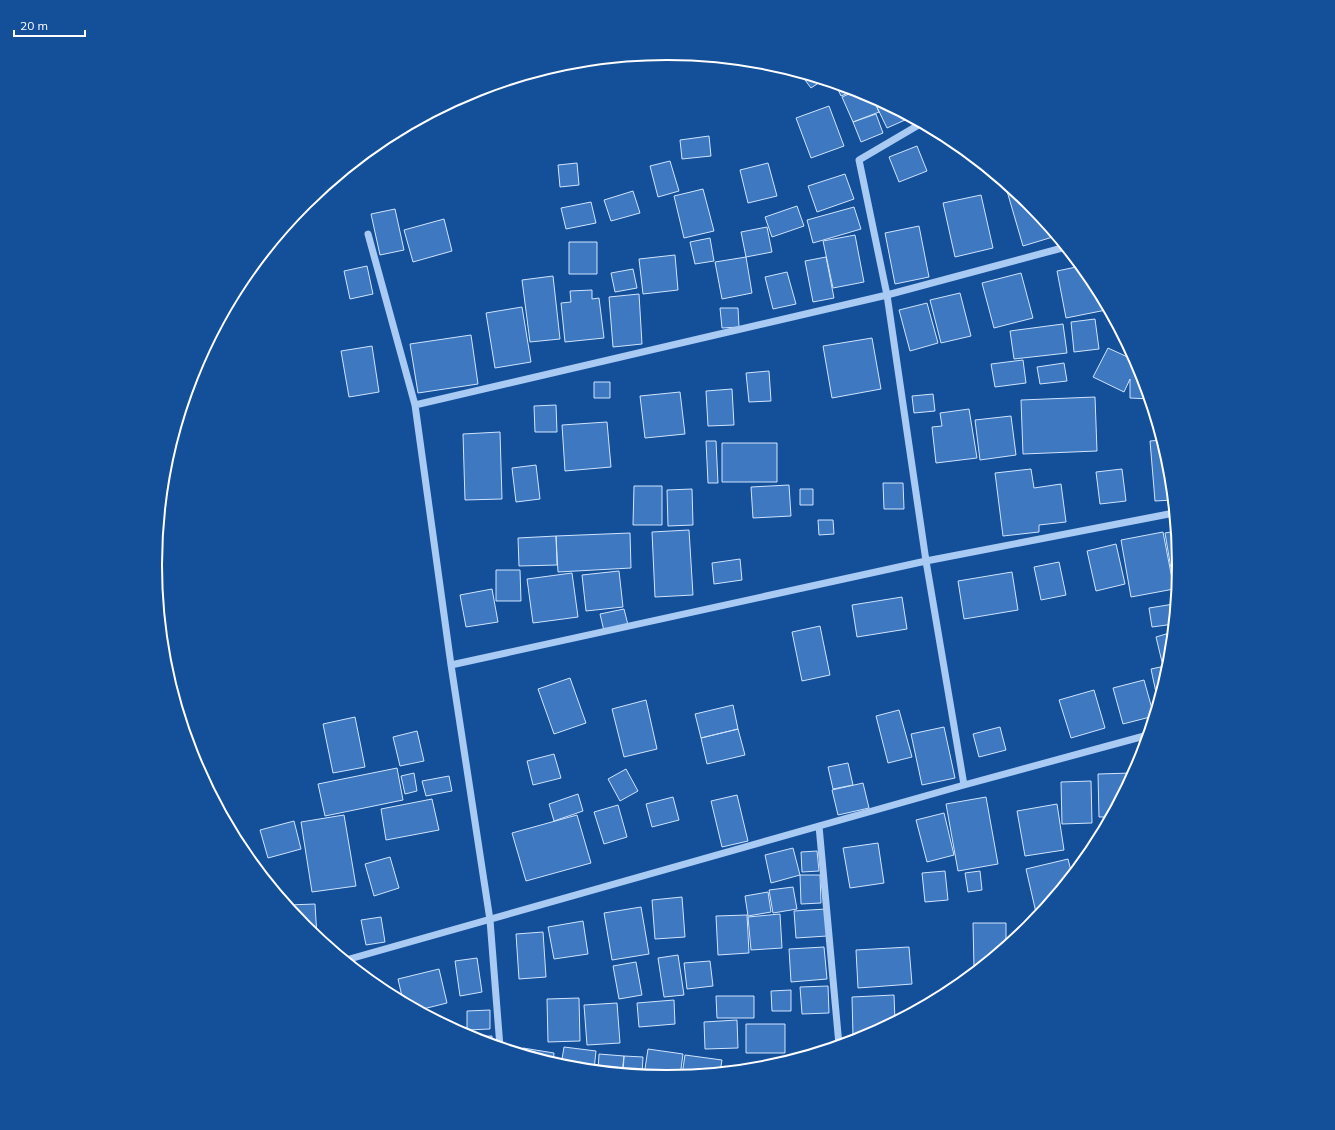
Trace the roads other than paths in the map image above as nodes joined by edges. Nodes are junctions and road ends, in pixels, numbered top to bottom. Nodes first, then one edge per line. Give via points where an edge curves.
1 (917, 126) edge
2 (368, 234) dead end
3 (1060, 249) edge
4 (887, 295) junction
5 (416, 405) junction
6 (1169, 513) edge
7 (926, 561) junction
8 (451, 665) junction
9 (1142, 737) edge
10 (964, 785) junction
11 (820, 826) junction
12 (490, 920) junction
13 (351, 959) edge
14 (839, 1040) edge
15 (500, 1041) edge

1 - 4 street via 859,160
2 - 5 street
3 - 4 street
4 - 5 street
4 - 7 street
5 - 8 street
6 - 7 street
7 - 8 street
7 - 10 street
8 - 12 street
9 - 10 street
10 - 11 street
11 - 12 street
11 - 14 street
12 - 13 street
12 - 15 street

